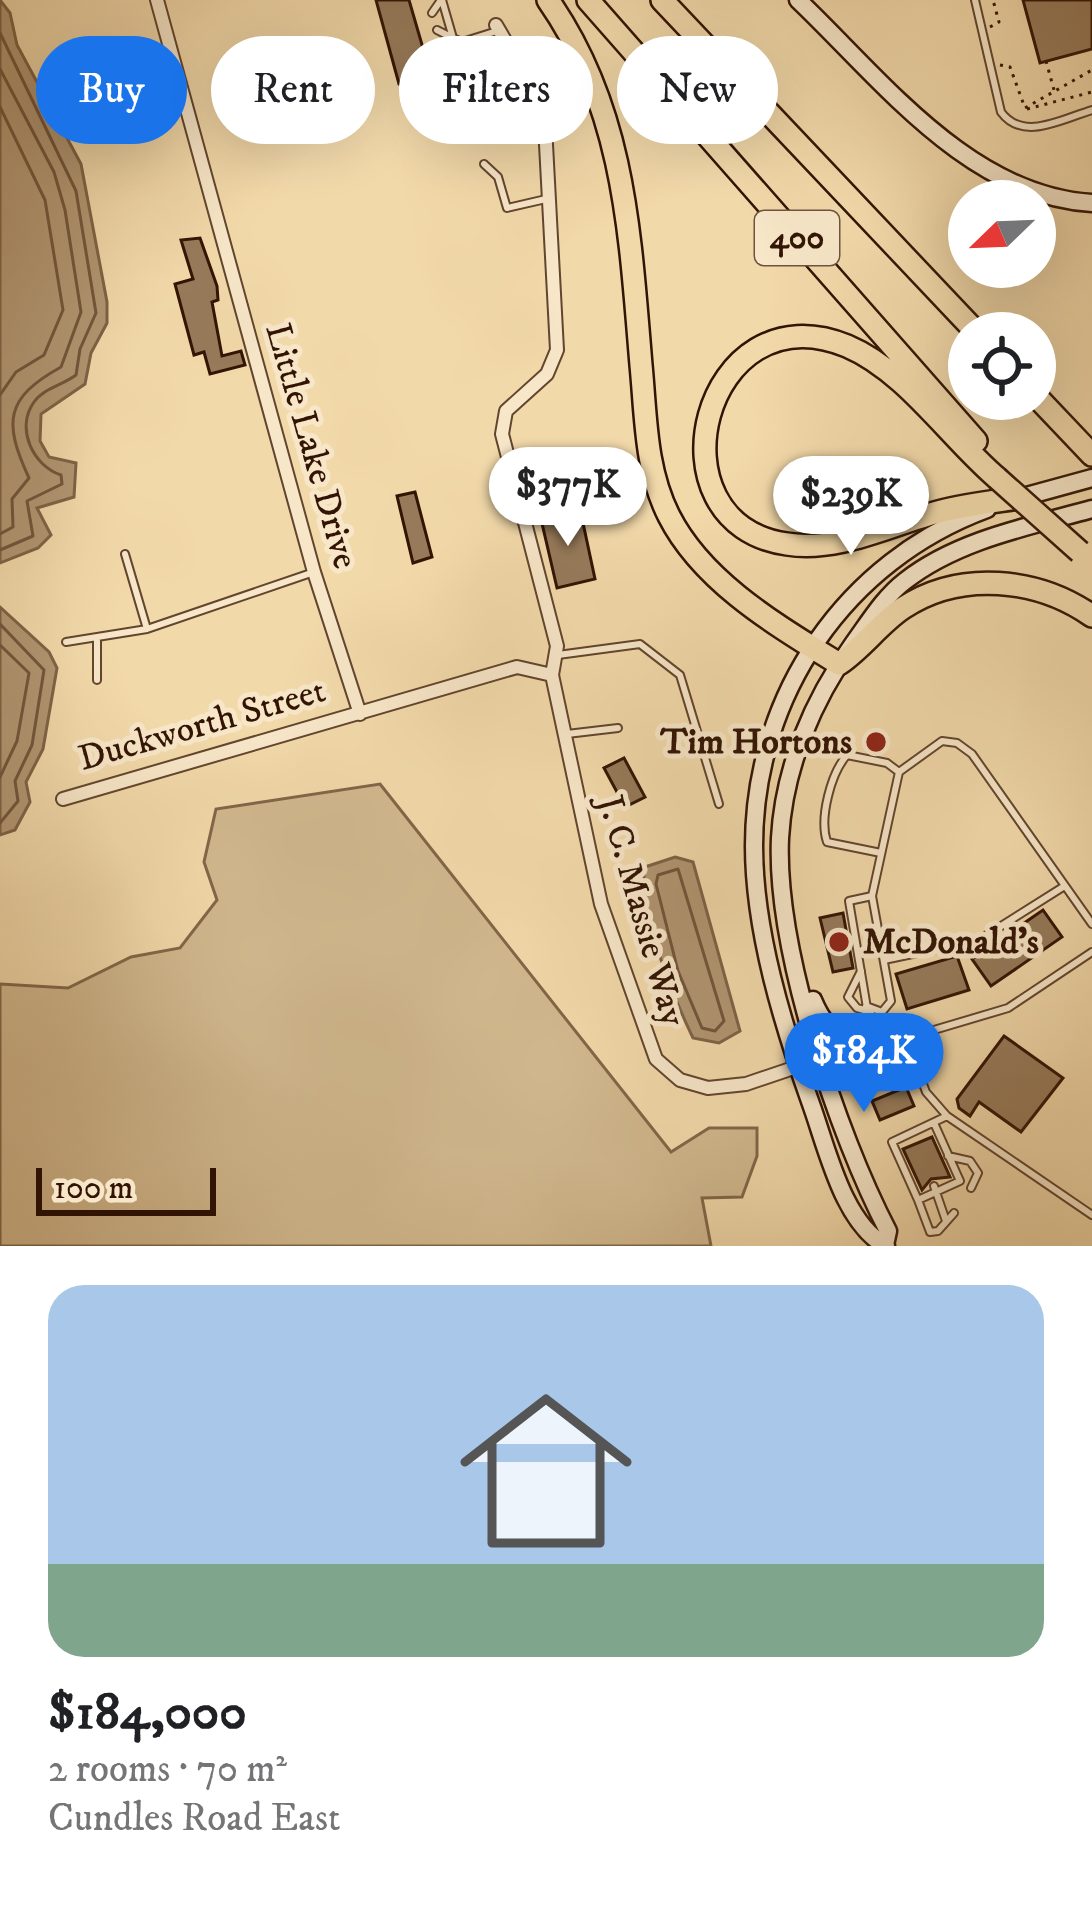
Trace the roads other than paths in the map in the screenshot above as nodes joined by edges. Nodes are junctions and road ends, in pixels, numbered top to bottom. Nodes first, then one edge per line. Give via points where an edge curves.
1 (157, 0) edge
2 (441, 0) edge
3 (548, 0) edge
4 (587, 0) edge
5 (662, 0) edge
6 (798, 0) edge
7 (976, 0) edge
8 (432, 13) dead end
9 (498, 27) joint
10 (437, 30) dead end
11 (448, 36) edge
12 (451, 36) edge
13 (476, 36) edge
14 (1092, 110) edge
15 (484, 164) dead end
16 (821, 167) junction
17 (550, 198) junction
18 (1092, 203) edge
19 (957, 312) edge
20 (970, 312) edge
21 (1056, 405) edge
22 (1056, 415) edge
23 (1088, 446) edge
24 (1002, 476) junction
25 (1092, 478) edge
26 (1018, 498) junction
27 (1092, 509) edge
28 (125, 554) dead end
29 (1086, 558) edge
30 (314, 572) junction
31 (1092, 616) edge
32 (147, 629) junction
33 (97, 641) junction
34 (66, 642) dead end
35 (812, 647) junction
36 (558, 655) junction
37 (839, 664) junction
38 (552, 675) junction
39 (97, 680) dead end
40 (360, 714) junction
41 (617, 728) dead end
42 (567, 734) junction
43 (899, 772) junction
44 (63, 800) dead end
45 (719, 804) dead end
46 (881, 854) junction
47 (1063, 887) junction
48 (872, 896) junction
49 (1092, 924) edge
50 (1092, 952) edge
51 (884, 960) junction
52 (798, 967) junction
53 (906, 1038) junction
54 (820, 1059) junction
55 (798, 1066) junction
56 (947, 1116) junction
57 (934, 1123) junction
58 (911, 1133) junction
59 (916, 1144) dead end
60 (949, 1156) junction
61 (971, 1188) dead end
62 (936, 1189) junction
63 (917, 1200) junction
64 (954, 1213) dead end
65 (1092, 1215) edge
66 (946, 1222) junction
67 (886, 1245) edge

1 - 30 street, Little Lake Drive
2 - 8 lane
2 - 12 lane
3 - 35 highway via 576,46 616,147 648,446 669,517 715,575
4 - 24 highway, 400
5 - 16 highway, 400
6 - 18 main road via 961,152 1020,187
7 - 14 lane via 1009,122 1028,129
9 - 13 lane
9 - 17 street via 544,107
10 - 11 lane
15 - 17 lane via 498,177 507,208
16 - 19 highway, 400
16 - 20 highway
17 - 36 street via 557,350 547,374 502,420
21 - 23 highway
22 - 23 highway
24 - 26 highway via 890,376 845,346 815,339 774,344 743,361 716,390 704,425 705,462 719,497 743,524 777,542 849,539
24 - 29 highway, 400, bridge
25 - 26 main road
26 - 35 main road via 899,553 850,596
27 - 37 main road via 992,538 916,574 884,602
28 - 32 lane
30 - 32 lane
30 - 40 street, Little Lake Drive
31 - 37 highway via 1028,587 961,586 905,606
32 - 33 lane
33 - 34 lane
33 - 39 lane
35 - 37 highway
35 - 55 main road via 768,740 754,823 760,905
36 - 38 street
36 - 45 lane via 640,644 680,675
37 - 52 main road via 808,722 780,833
38 - 40 street via 517,667
38 - 42 street, J. C. Massie Way
40 - 44 street, Duckworth Street
41 - 42 lane
42 - 55 street, J. C. Massie Way via 601,904 656,1059 680,1080 708,1088
43 - 46 lane
43 - 46 lane via 847,755 836,768 827,842
43 - 47 lane via 942,741 957,743
46 - 48 lane
47 - 49 lane
47 - 51 lane via 979,940
48 - 51 lane
48 - 51 lane via 849,901 870,1010 891,1001
50 - 53 lane via 1009,1008
52 - 53 main road via 835,1034
52 - 54 main road
53 - 54 lane
53 - 56 lane via 926,1091
54 - 55 street, J. C. Massie Way
54 - 67 main road via 888,1231
55 - 67 main road via 845,1192 872,1239
56 - 57 lane
56 - 65 lane
57 - 58 lane
57 - 60 lane
58 - 59 lane
58 - 63 lane via 892,1142
60 - 61 lane via 970,1161 978,1173
60 - 62 lane via 960,1181
62 - 63 lane
62 - 66 lane
63 - 66 lane via 929,1232
64 - 66 lane

